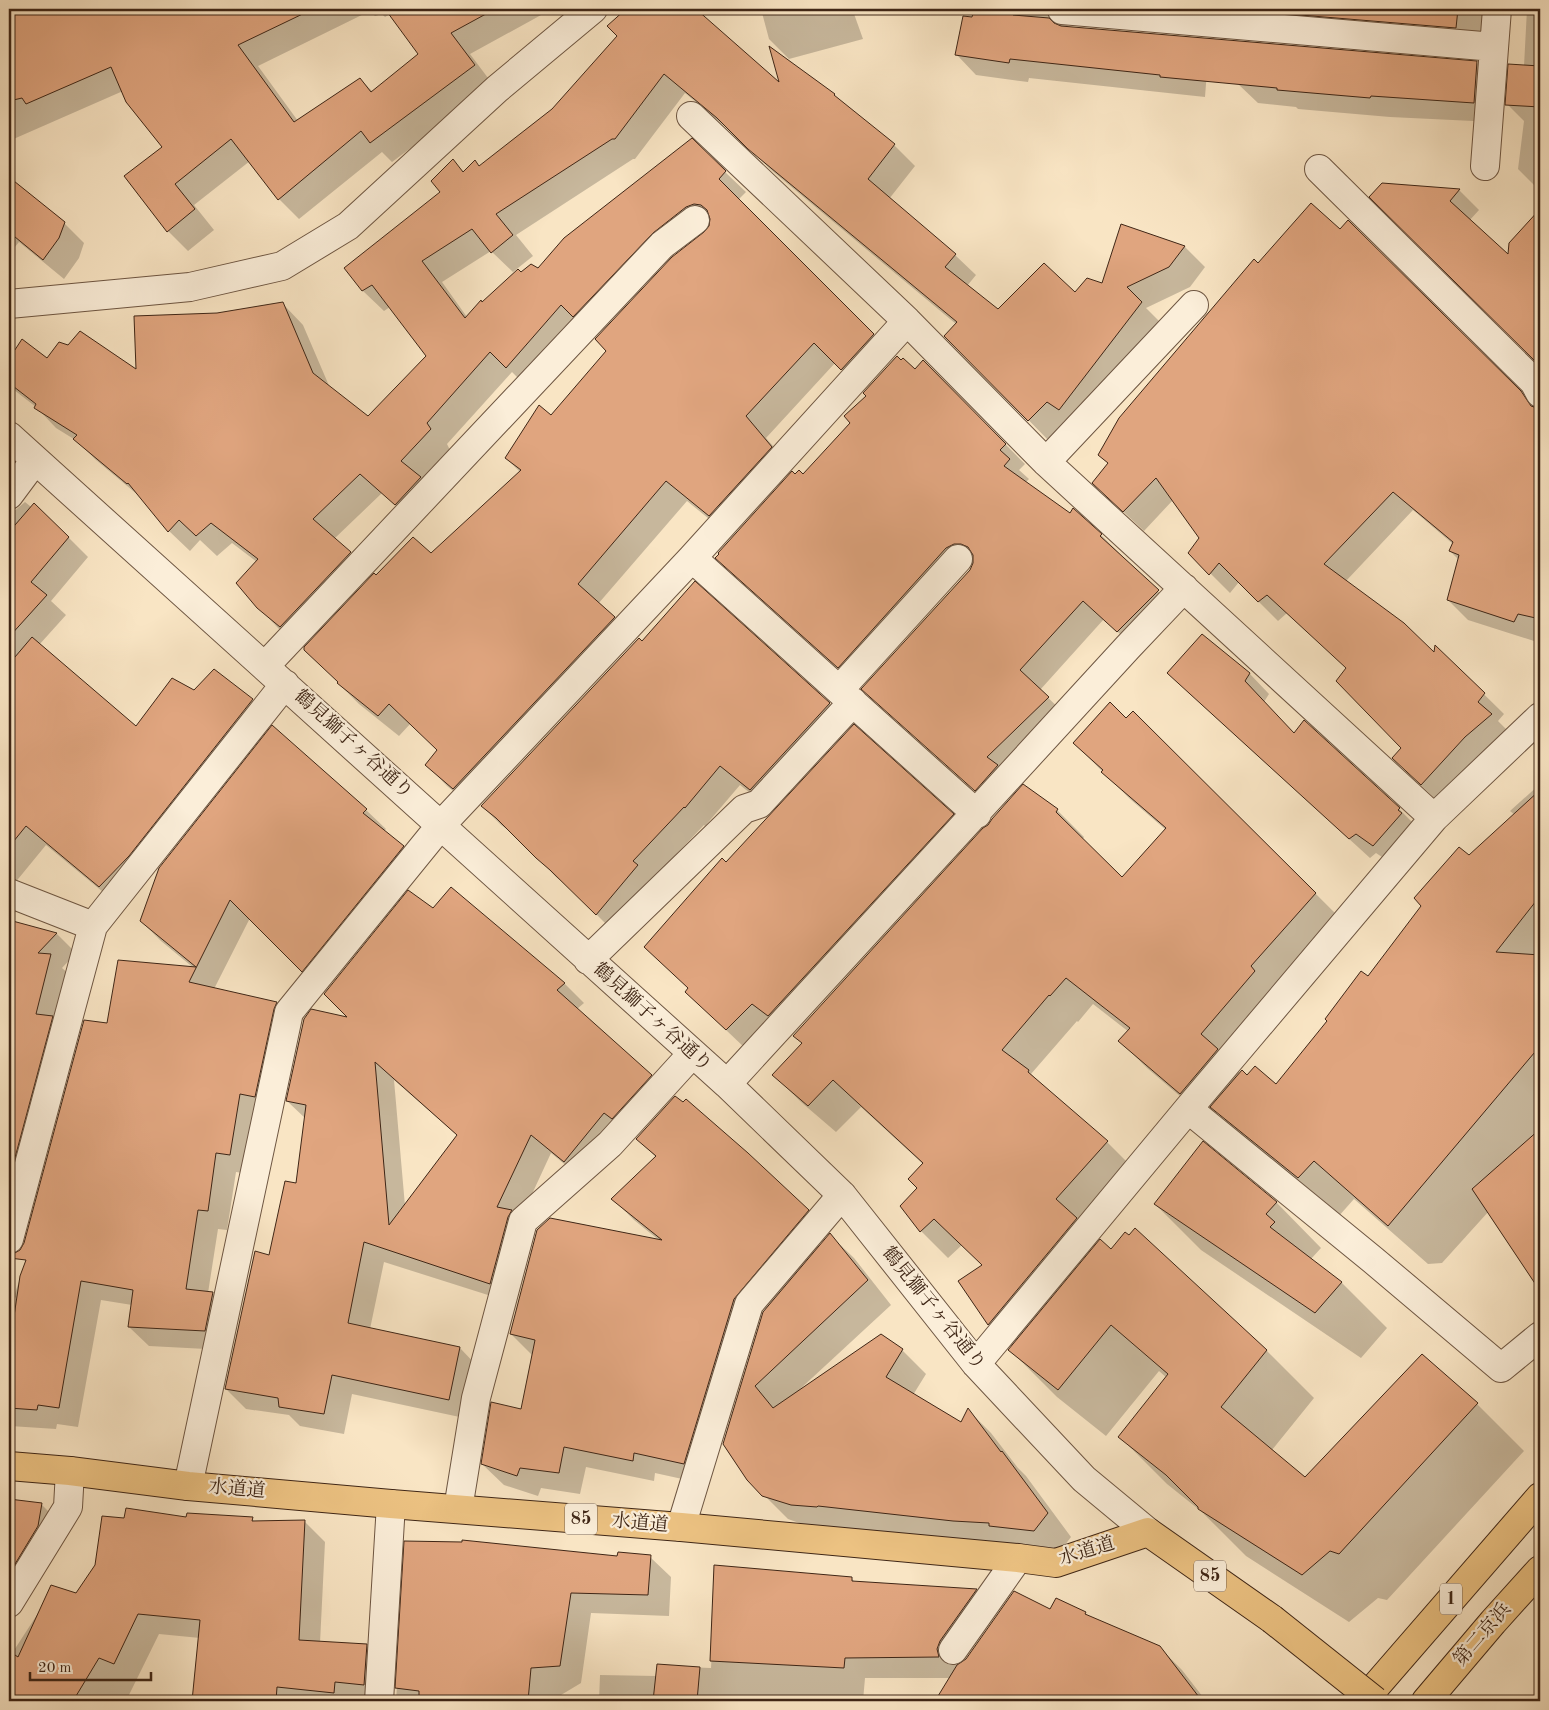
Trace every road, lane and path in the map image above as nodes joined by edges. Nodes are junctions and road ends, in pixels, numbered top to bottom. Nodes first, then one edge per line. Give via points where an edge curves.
1 (594, 9) edge
2 (1497, 9) edge
3 (1062, 10) edge
4 (1494, 47) junction
5 (691, 116) dead end
6 (1484, 166) dead end
7 (1319, 169) dead end
8 (695, 220) dead end
9 (9, 304) edge
10 (1194, 305) dead end
11 (907, 321) junction
12 (1540, 393) edge
13 (9, 436) edge
14 (35, 460) junction
15 (1046, 462) junction
16 (9, 494) edge
17 (692, 558) junction
18 (958, 559) dead end
19 (1184, 588) junction
20 (264, 666) junction
21 (285, 684) junction
22 (846, 696) junction
23 (1540, 718) edge
24 (977, 814) junction
25 (1434, 818) junction
26 (441, 825) junction
27 (9, 893) edge
28 (93, 926) junction
29 (588, 960) junction
30 (692, 1054) junction
31 (727, 1084) junction
32 (1188, 1109) junction
33 (842, 1195) junction
34 (9, 1239) edge
35 (1540, 1336) edge
36 (976, 1364) junction
37 (9, 1466) edge
38 (70, 1471) junction
39 (188, 1486) junction
40 (1540, 1497) edge
41 (392, 1504) junction
42 (458, 1509) junction
43 (681, 1527) junction
44 (1148, 1532) junction
45 (1018, 1558) junction
46 (1540, 1570) edge
47 (9, 1603) edge
48 (953, 1650) dead end
49 (379, 1701) edge
50 (1363, 1701) edge
51 (1375, 1701) edge
52 (1426, 1701) edge

1 - 9 street via 498,89 348,226 282,266 190,287
2 - 4 street
3 - 4 street
4 - 6 street
5 - 11 street
7 - 12 street via 1534,382
8 - 20 street via 662,244
10 - 15 street
11 - 15 street
11 - 17 street
13 - 14 street, 鶴見獅子ヶ谷通り
14 - 16 street
14 - 20 street, 鶴見獅子ヶ谷通り
15 - 19 street
17 - 22 street
17 - 26 street
18 - 22 street
19 - 24 street
19 - 25 street
20 - 21 street, 鶴見獅子ヶ谷通り
21 - 26 street, 鶴見獅子ヶ谷通り
21 - 28 street
22 - 24 street
22 - 29 street via 759,804 744,809
23 - 25 street
24 - 31 street
25 - 32 street
26 - 29 street, 鶴見獅子ヶ谷通り
26 - 39 street via 289,1012
27 - 28 street
28 - 34 street
29 - 30 street, 鶴見獅子ヶ谷通り
30 - 31 street, 鶴見獅子ヶ谷通り
30 - 42 street via 610,1144 523,1221 476,1398
31 - 33 street, 鶴見獅子ヶ谷通り
32 - 35 street via 1500,1368
32 - 36 street
33 - 36 street, 鶴見獅子ヶ谷通り
33 - 43 street via 749,1304
36 - 44 street, 鶴見獅子ヶ谷通り via 1084,1479
37 - 38 main road, 水道道 / 85
38 - 39 main road, 水道道 / 85
38 - 47 street via 68,1507
39 - 41 main road, 水道道 / 85
40 - 50 main road, 1
41 - 42 main road, 水道道 / 85
41 - 49 street
42 - 43 main road, 水道道 / 85
43 - 45 main road, 水道道 / 85
44 - 45 main road, 水道道 / 85 via 1056,1563
44 - 51 main road, 鶴見獅子ヶ谷通り / 85, bridge via 1272,1619
45 - 48 street
46 - 52 main road, 第二京浜

